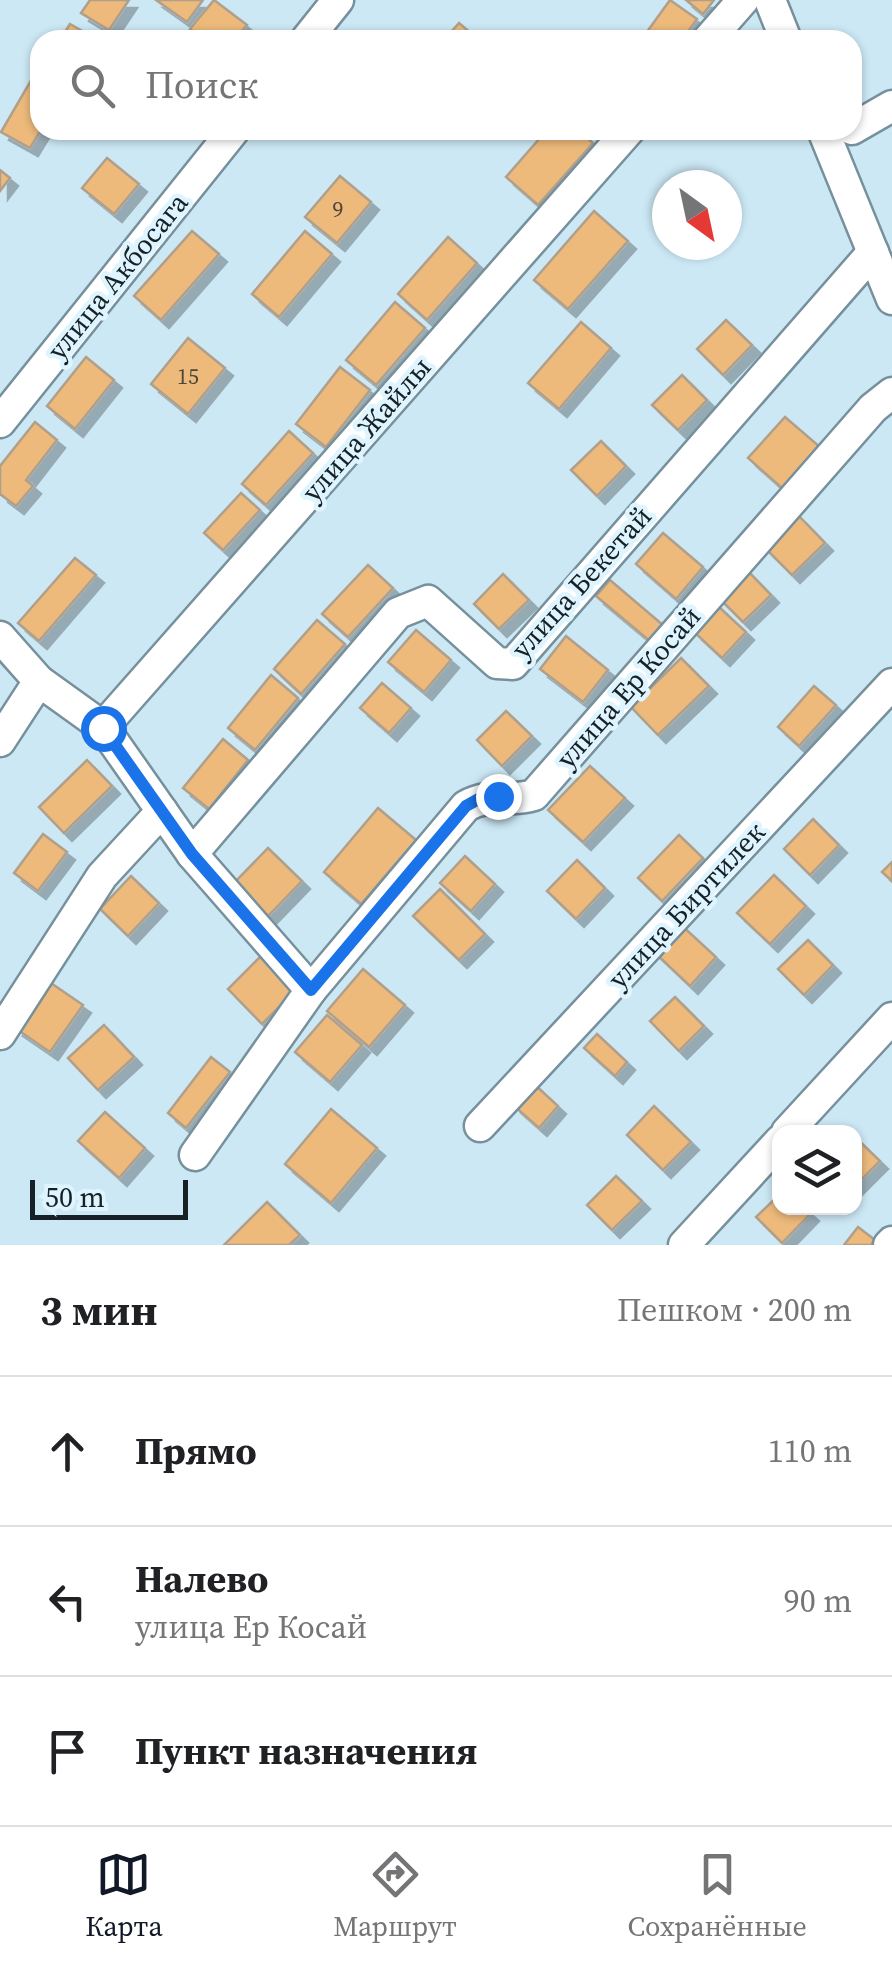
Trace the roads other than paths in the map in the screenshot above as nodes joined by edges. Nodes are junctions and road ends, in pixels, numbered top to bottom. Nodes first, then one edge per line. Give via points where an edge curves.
1 (338, 0) edge
2 (743, 0) edge
3 (770, 0) edge
4 (314, 30) edge
5 (717, 30) edge
6 (782, 30) edge
7 (892, 106) edge
8 (862, 121) edge
9 (226, 140) edge
10 (620, 140) edge
11 (841, 140) edge
12 (873, 252) junction
13 (890, 288) edge
14 (892, 392) edge
15 (0, 422) edge
16 (0, 638) edge
17 (39, 680) junction
18 (892, 684) edge
19 (103, 728) junction
20 (0, 741) edge
21 (162, 810) junction
22 (192, 854) junction
23 (311, 990) junction
24 (892, 1018) edge
25 (0, 1034) edge
26 (793, 1125) edge
27 (480, 1126) dead end
28 (772, 1150) edge
29 (195, 1155) dead end
30 (684, 1245) edge

1 - 4 street
2 - 5 street
3 - 6 street
7 - 8 street
9 - 15 street, улица Акбосага
10 - 19 street, улица Жайлы
11 - 12 street
12 - 13 street
12 - 22 street, улица Бекетай via 513,664 497,662 428,601 398,613
14 - 23 street, улица Ер Косай via 534,795 484,796 466,806
16 - 17 street
17 - 19 street
17 - 20 street
18 - 27 street, улица Биртилек
19 - 21 street
21 - 22 street
21 - 25 street via 102,876
22 - 23 street
23 - 29 street, улица Ер Косай
24 - 26 street
28 - 30 street

